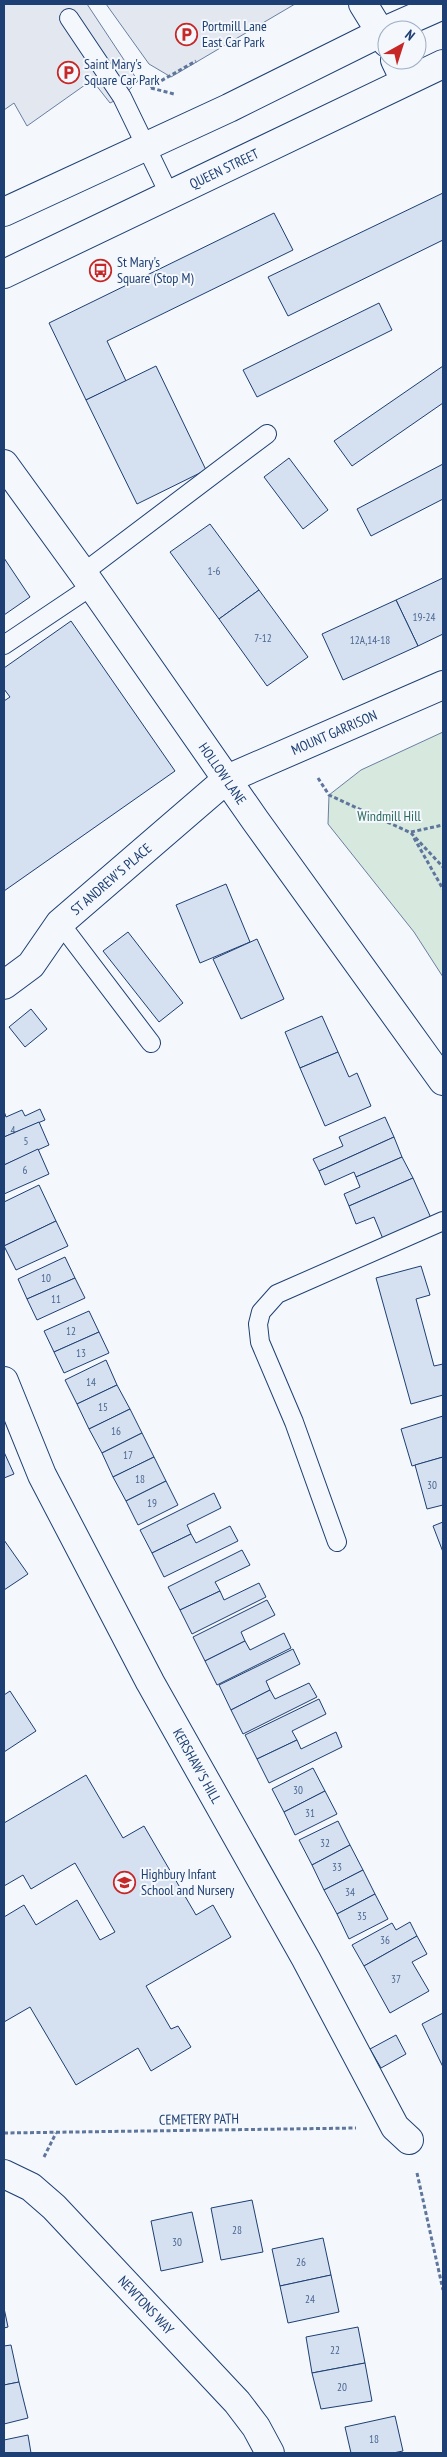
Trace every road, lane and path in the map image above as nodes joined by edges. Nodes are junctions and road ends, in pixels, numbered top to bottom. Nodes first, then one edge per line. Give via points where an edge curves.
1 (363, 4) edge
2 (443, 5) edge
3 (68, 18) dead end
4 (416, 20) edge
5 (377, 27) edge
6 (377, 41) edge
7 (196, 61) dead end
8 (443, 64) edge
9 (400, 71) edge
10 (146, 83) dead end
11 (150, 88) junction
12 (180, 96) dead end
13 (146, 146) junction
14 (170, 196) junction
15 (4, 212) edge
16 (4, 274) edge
17 (268, 434) dead end
18 (4, 464) edge
19 (88, 580) junction
20 (4, 645) edge
21 (443, 685) edge
22 (227, 779) junction
23 (329, 795) dead end
24 (443, 825) edge
25 (411, 833) junction
26 (443, 867) edge
27 (443, 890) edge
28 (60, 923) junction
29 (4, 986) edge
30 (152, 1043) dead end
31 (443, 1081) edge
32 (443, 1221) edge
33 (4, 1381) edge
34 (337, 1542) dead end
35 (4, 2133) edge
36 (402, 2133) junction
37 (4, 2174) edge
38 (443, 2290) edge
39 (270, 2453) edge

1 - 5 street
2 - 4 street
3 - 13 lane via 122,97
6 - 13 street
7 - 11 path
8 - 9 street, QUEEN STREET
9 - 14 street, QUEEN STREET
10 - 11 path
11 - 12 path
13 - 14 lane
13 - 15 street
14 - 16 street, QUEEN STREET
17 - 19 lane
18 - 19 street, HOLLOW LANE
19 - 20 lane
19 - 22 street, HOLLOW LANE
21 - 22 street, MOUNT GARRISON
22 - 28 street, ST ANDREW'S PLACE
22 - 31 street, HOLLOW LANE
23 - 25 path
24 - 25 path
25 - 26 path
25 - 27 path
28 - 29 street, ST ANDREW'S PLACE via 31,966
28 - 30 lane
32 - 34 lane via 277,1294 261,1312 258,1324 260,1342 294,1422
33 - 36 street, KERSHAW'S HILL via 42,1475 150,1682
35 - 36 path, CEMETERY PATH
36 - 38 path
37 - 39 street, NEWTONS WAY via 31,2187 54,2207 237,2402

